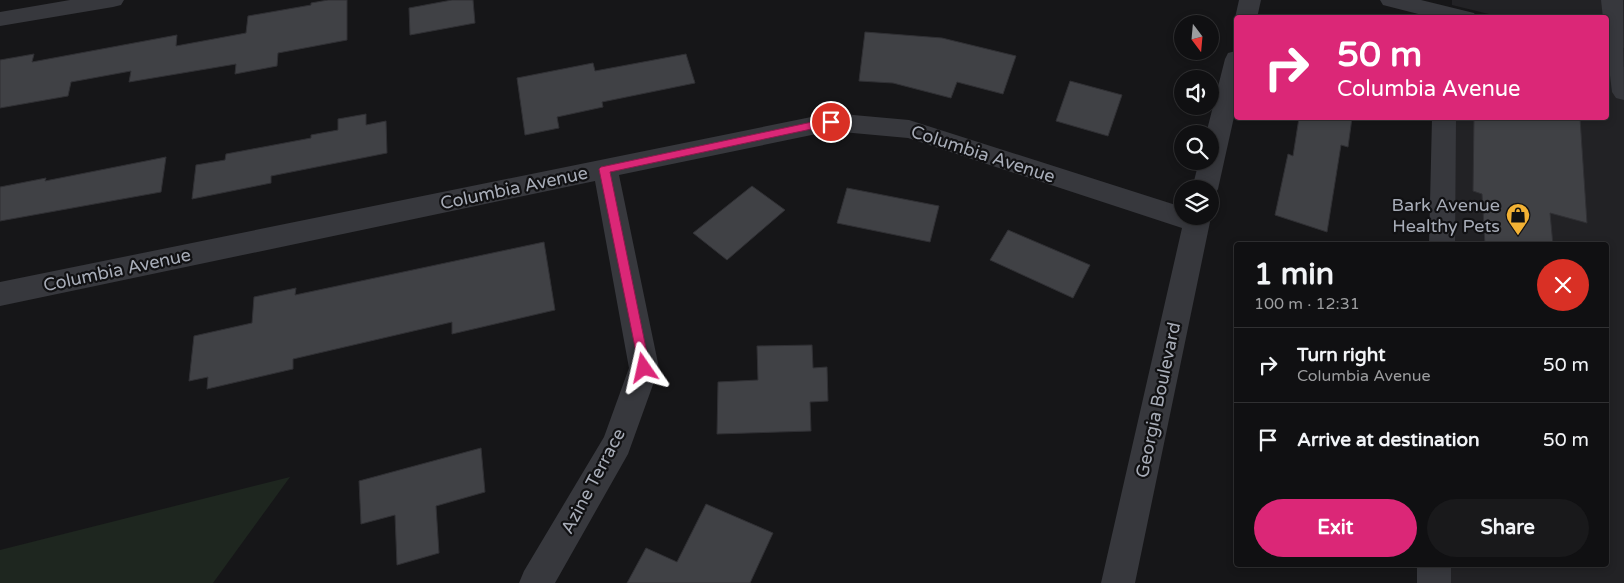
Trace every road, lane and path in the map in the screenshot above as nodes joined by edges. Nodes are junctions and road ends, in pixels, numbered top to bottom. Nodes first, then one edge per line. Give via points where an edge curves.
1 (113, 0) edge
2 (1250, 0) edge
3 (1391, 0) edge
4 (1612, 0) edge
5 (1452, 12) edge
6 (1247, 15) edge
7 (0, 19) edge
8 (1617, 56) edge
9 (1234, 66) edge
10 (1624, 92) edge
11 (1444, 120) edge
12 (605, 169) junction
13 (1207, 180) edge
14 (1174, 212) edge
15 (1196, 225) edge
16 (1442, 242) edge
17 (0, 294) edge
18 (1434, 567) edge
19 (536, 583) edge
20 (1118, 583) edge
21 (1434, 583) edge

1 - 7 street
2 - 6 street
3 - 5 street
4 - 8 street
8 - 10 street
9 - 13 street
11 - 16 street
12 - 14 street, Columbia Avenue via 831,122 909,129
12 - 17 street, Columbia Avenue
12 - 19 street, Azine Terrace via 644,368 617,444
15 - 20 street, Georgia Boulevard
18 - 21 street

